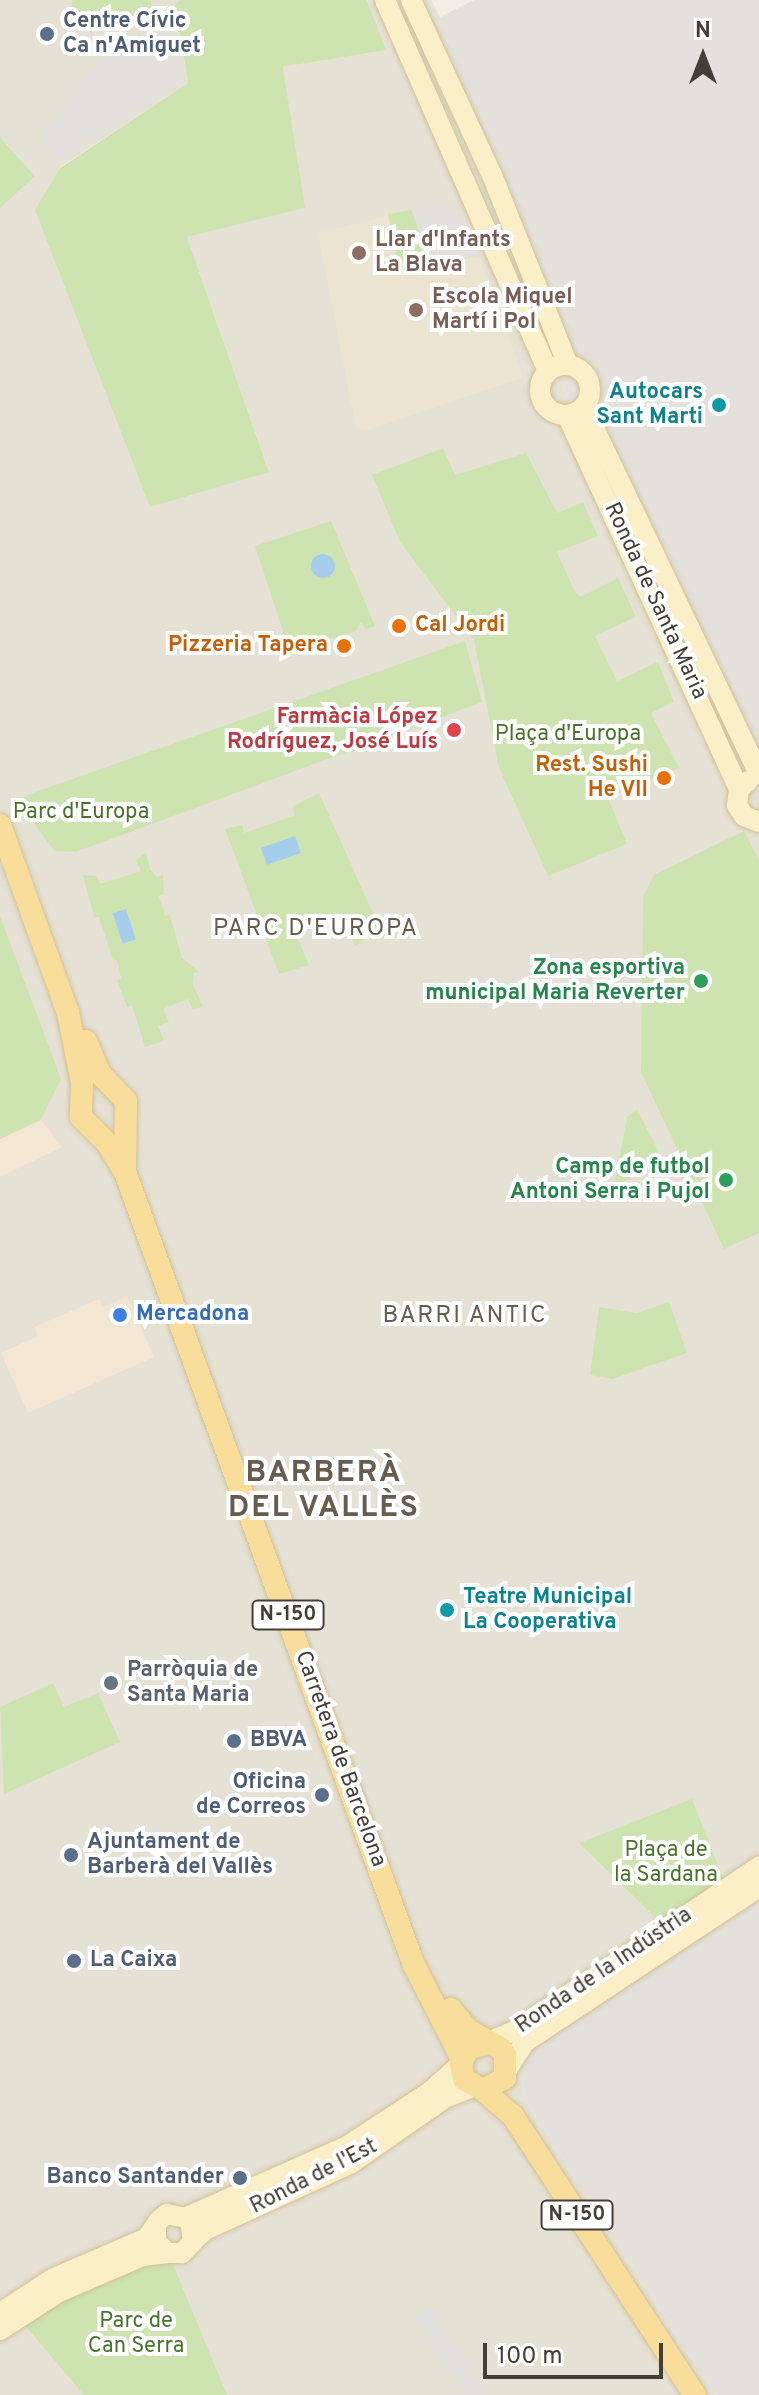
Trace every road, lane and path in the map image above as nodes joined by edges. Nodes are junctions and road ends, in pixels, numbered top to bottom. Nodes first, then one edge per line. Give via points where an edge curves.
1 (385, 0) edge
2 (411, 0) edge
3 (558, 368) junction
4 (576, 411) junction
5 (759, 776) edge
6 (739, 789) junction
7 (759, 823) edge
8 (0, 825) edge
9 (68, 1013) junction
10 (110, 1085) junction
11 (82, 1095) junction
12 (124, 1120) junction
13 (96, 1131) junction
14 (125, 1172) junction
15 (759, 1867) edge
16 (759, 1887) edge
17 (409, 1940) junction
18 (487, 2043) junction
19 (461, 2061) junction
20 (508, 2069) junction
21 (478, 2088) junction
22 (513, 2116) junction
23 (187, 2217) junction
24 (156, 2225) junction
25 (194, 2240) junction
26 (168, 2253) junction
27 (0, 2313) edge
28 (0, 2330) edge
29 (695, 2395) edge

1 - 3 street
2 - 3 street via 492,175
3 - 4 street via 583,373 589,383
3 - 4 street via 541,384 542,401 553,412
4 - 5 street, Ronda de Santa Maria
4 - 6 street, Ronda de Santa Maria
5 - 6 street
6 - 7 street, Ronda de Santa Maria via 739,810
8 - 9 main road, N-150
9 - 10 main road, N-150
9 - 11 main road, N-150
10 - 11 main road via 95,1086
10 - 12 main road, N-150 via 126,1101
11 - 13 main road, N-150 via 81,1117
12 - 13 main road via 115,1129
12 - 14 main road, N-150
13 - 14 main road, N-150
14 - 17 main road, Carretera de Barcelona / N-150
15 - 18 street, Ronda de la Indústria via 516,2030
16 - 20 street, Ronda de la Indústria via 525,2042
17 - 18 main road, N-150 via 460,2023
17 - 19 main road, N-150 via 413,1963
18 - 19 main road via 473,2046
18 - 20 main road, N-150 via 503,2051
19 - 21 main road, N-150
19 - 23 street, Ronda de l'Est via 431,2091 347,2146
20 - 21 main road via 500,2084
20 - 22 main road, N-150
21 - 22 main road, N-150
21 - 25 street, Ronda de l'Est via 445,2098 350,2164 205,2230
22 - 29 main road, N-150
23 - 24 street via 171,2213
23 - 25 street
24 - 26 street via 156,2242
24 - 27 street via 147,2238 52,2279
25 - 26 street via 185,2251
26 - 28 street via 143,2256 59,2292

